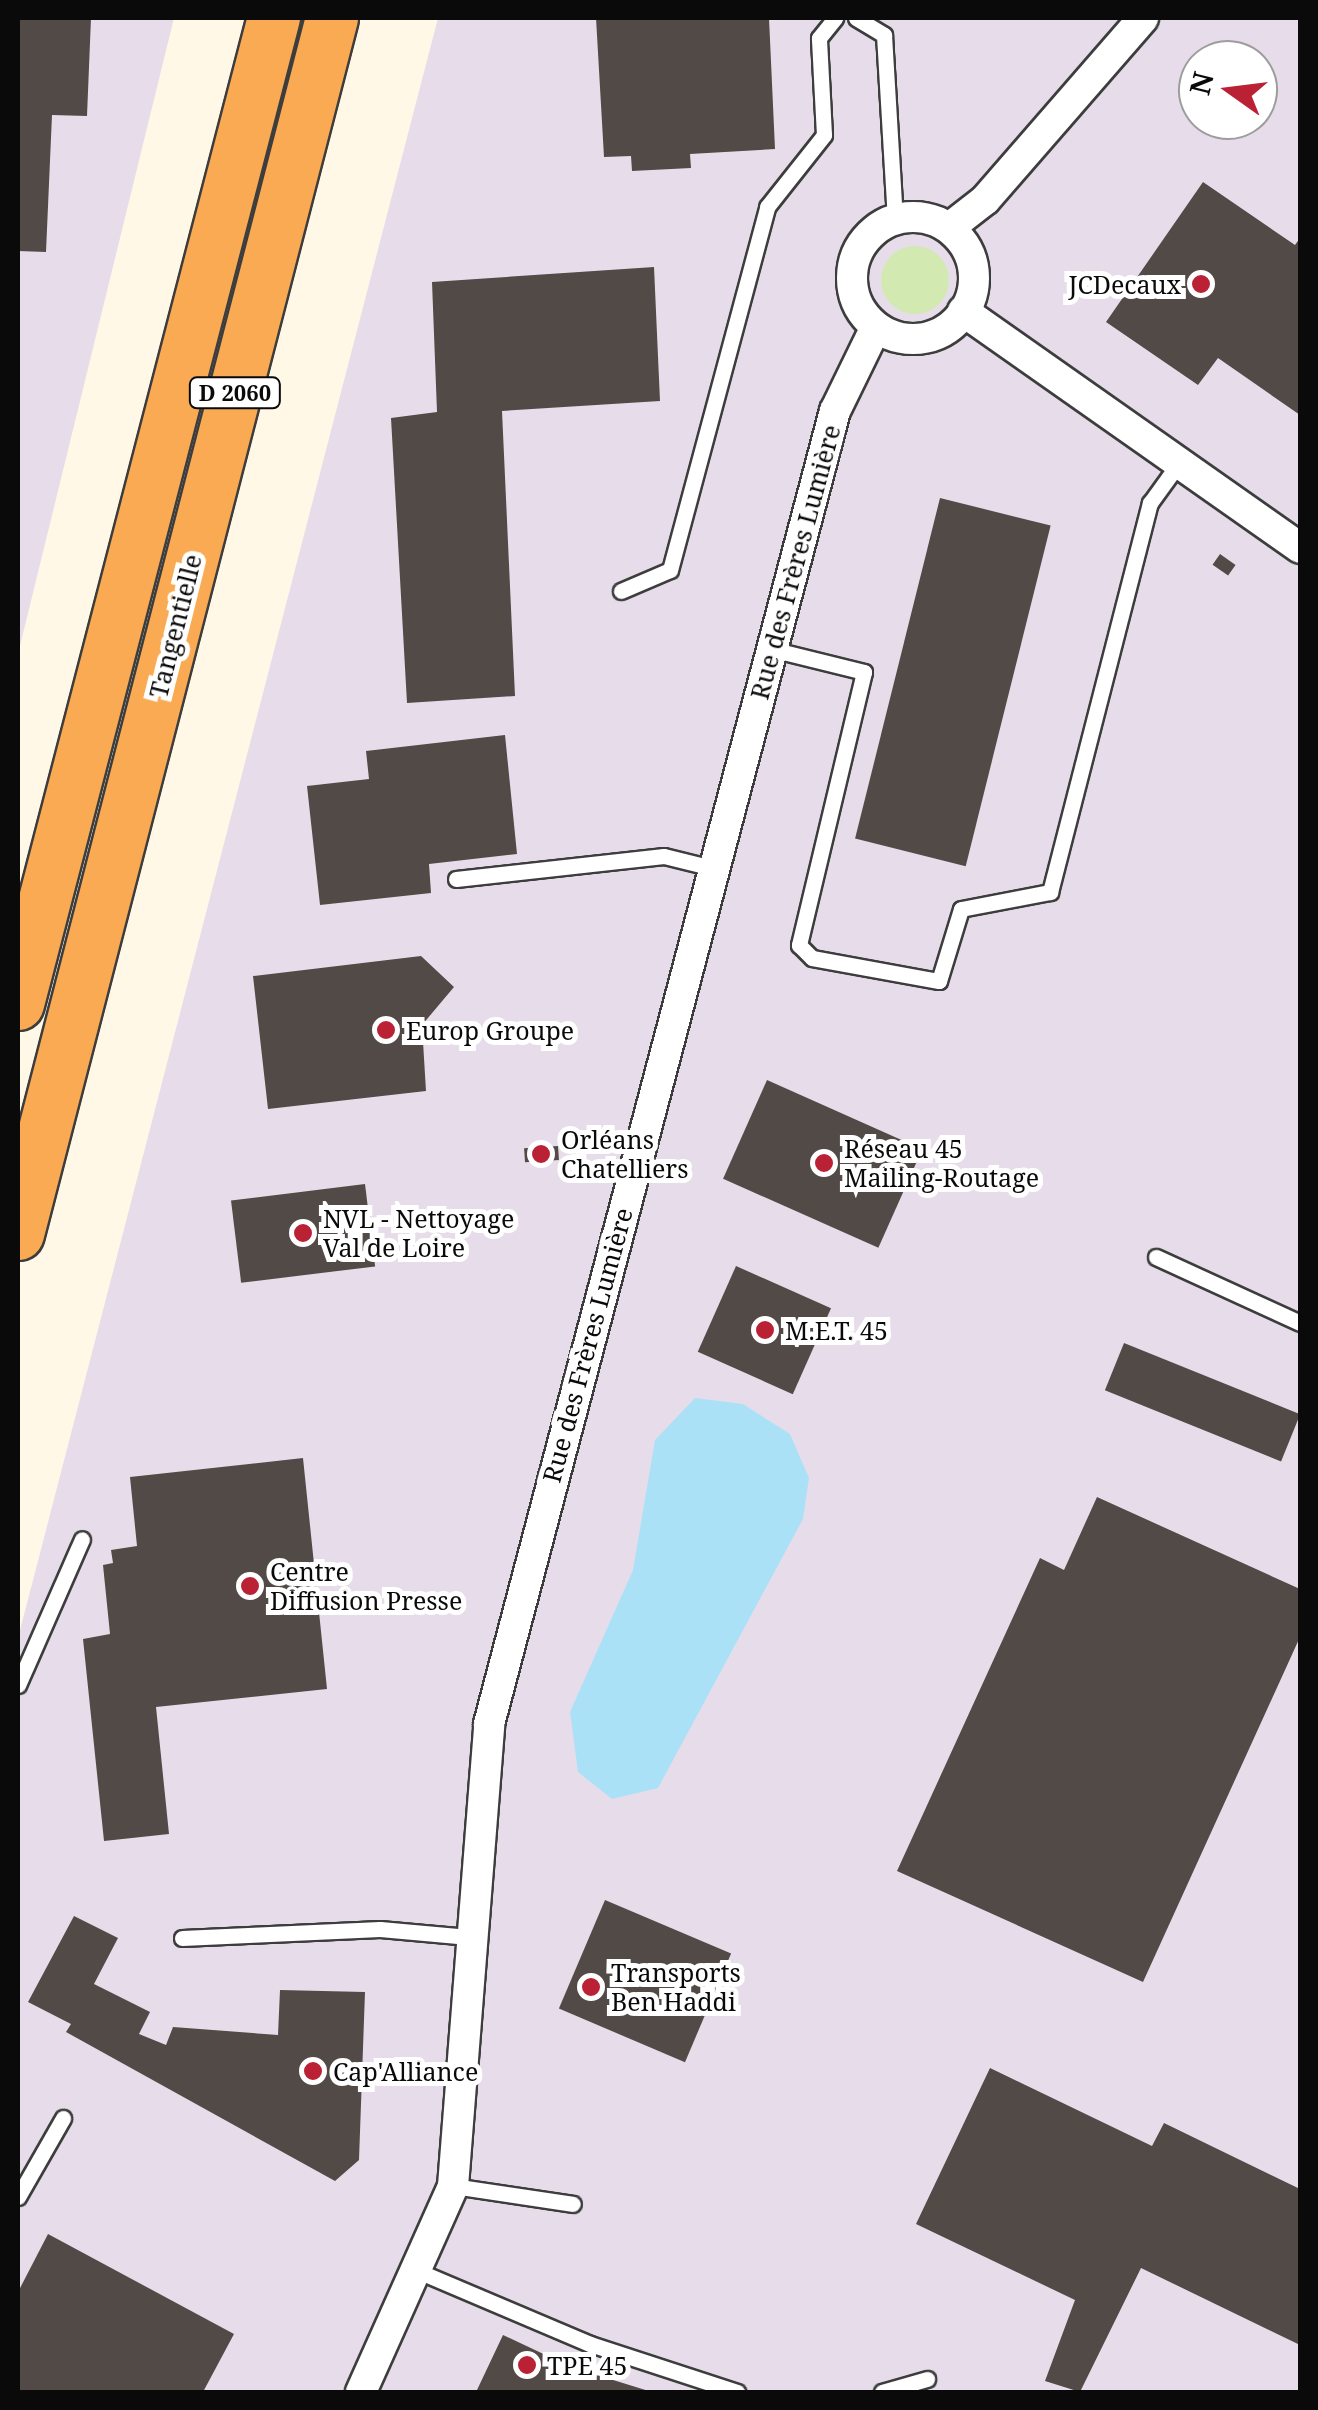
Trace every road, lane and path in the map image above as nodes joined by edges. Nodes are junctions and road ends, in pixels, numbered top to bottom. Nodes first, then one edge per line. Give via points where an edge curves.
1 (274, 18) edge
2 (332, 18) edge
3 (835, 18) edge
4 (856, 18) edge
5 (1142, 18) edge
6 (895, 219) junction
7 (949, 228) junction
8 (963, 311) junction
9 (876, 327) junction
10 (1179, 462) junction
11 (1300, 548) edge
12 (621, 591) dead end
13 (772, 648) junction
14 (714, 868) junction
15 (456, 879) dead end
16 (18, 1004) edge
17 (18, 1234) edge
18 (1156, 1257) dead end
19 (1300, 1323) edge
20 (82, 1538) dead end
21 (18, 1685) edge
22 (468, 1937) junction
23 (182, 1938) dead end
24 (63, 2118) dead end
25 (453, 2186) junction
26 (18, 2197) edge
27 (573, 2204) dead end
28 (419, 2268) junction
29 (927, 2379) dead end
30 (361, 2392) edge
31 (737, 2392) edge
32 (882, 2392) edge

1 - 16 highway, D 2060
2 - 17 highway, Tangentielle / D 2060
3 - 12 lane via 819,38 824,135 766,207 670,570
4 - 6 lane via 884,34
5 - 7 street via 985,200
6 - 7 street
6 - 9 street via 863,241 851,277
7 - 8 street via 973,267
8 - 9 street via 913,339
8 - 10 street
9 - 13 street, Rue des Frères Lumière via 835,410
10 - 11 street
10 - 13 lane via 1150,503 1050,892 961,909 939,982 812,958 799,945 864,672
13 - 14 street, Rue des Frères Lumière
14 - 15 lane via 664,856
14 - 22 street, Rue des Frères Lumière via 489,1724
18 - 19 lane
20 - 21 lane
22 - 23 lane via 380,1929
22 - 25 street, Rue des Frères Lumière
24 - 26 lane
25 - 27 lane
25 - 28 street, Rue des Frères Lumière
28 - 30 street, Rue des Frères Lumière
28 - 31 lane via 590,2344
29 - 32 lane

